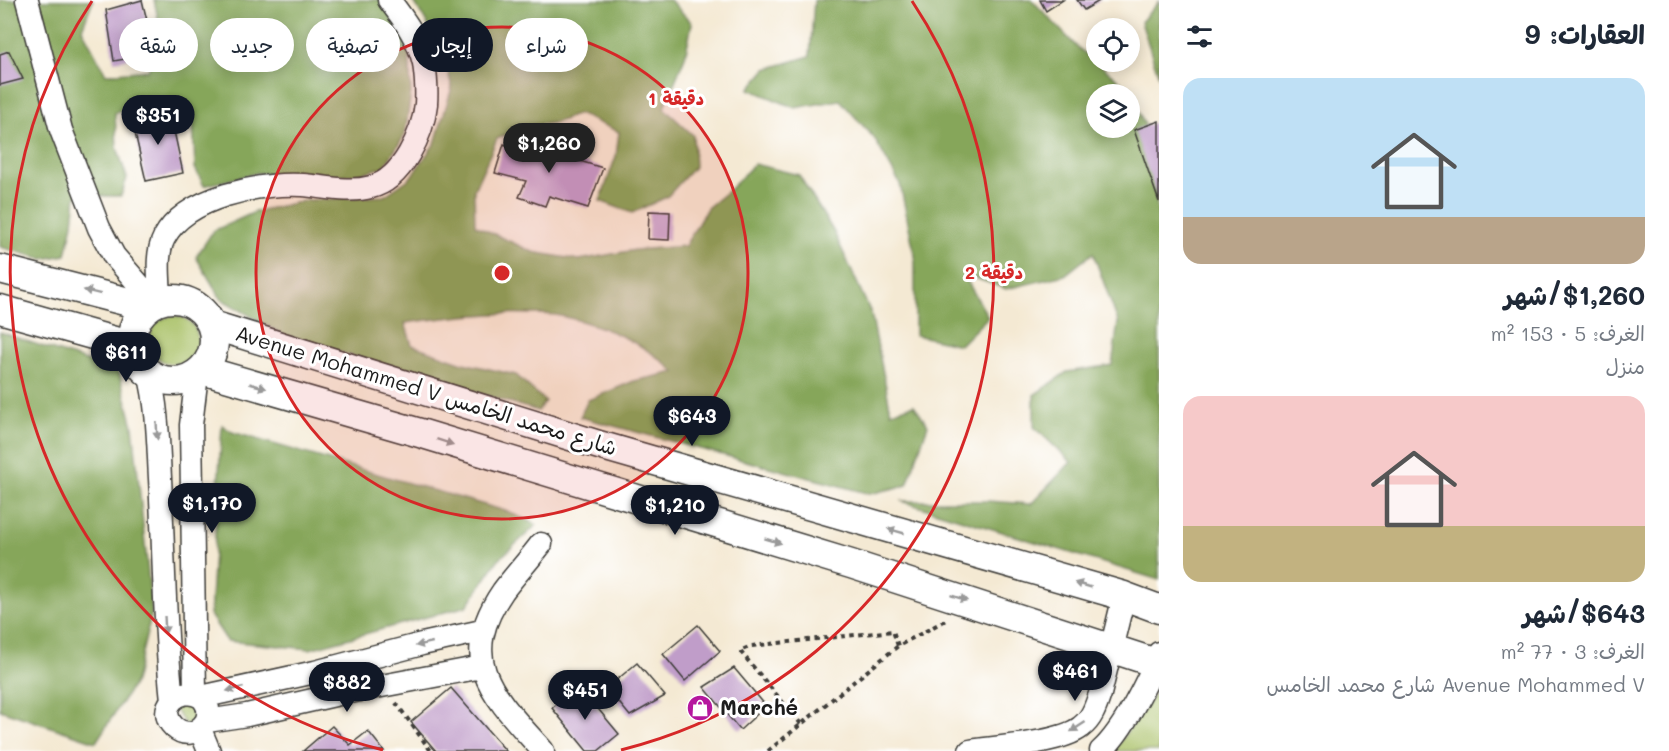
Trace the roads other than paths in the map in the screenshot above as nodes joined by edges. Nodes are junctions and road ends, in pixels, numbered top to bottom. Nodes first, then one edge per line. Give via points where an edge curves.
1 (27, 0) edge
2 (389, 0) edge
3 (0, 269) edge
4 (154, 304) junction
5 (0, 309) edge
6 (212, 326) junction
7 (132, 346) junction
8 (200, 372) junction
9 (148, 373) junction
10 (541, 544) dead end
11 (1124, 596) junction
12 (1159, 609) edge
13 (482, 632) junction
14 (1112, 648) junction
15 (1158, 660) edge
16 (482, 668) junction
17 (198, 695) junction
18 (172, 700) junction
19 (203, 725) junction
20 (175, 729) junction
21 (183, 751) edge
22 (209, 751) edge
23 (543, 751) edge
24 (970, 751) edge
25 (1101, 751) edge

1 - 4 street via 61,130 99,228 114,256
2 - 4 street via 416,42 426,87 421,125 403,165 373,187 258,186 196,208 165,237
4 -> 3 main road
4 - 6 main road via 176,299 191,302 204,312
4 - 7 main road via 138,318
5 - 7 main road
6 - 8 main road via 215,342 211,357
11 -> 6 main road, Avenue Mohammed V شارع محمد الخامس via 599,445
7 - 9 main road
8 - 9 main road via 181,381 164,380
8 -> 14 main road, Avenue Mohammed V شارع محمد الخامس via 420,433
8 - 17 street via 191,425
9 -> 18 street via 155,398
10 - 13 street via 501,594
11 - 12 main road, Avenue Mohammed V شارع محمد الخامس
11 - 14 street
13 - 16 street
13 -> 17 street
14 - 15 main road, Avenue Mohammed V شارع محمد الخامس
14 -> 24 street via 1096,708 1080,728 1064,735
15 - 25 street via 1118,733
16 - 19 street
16 - 23 street via 513,717
17 - 18 street via 186,692
17 - 19 street via 208,707
18 - 20 street via 168,715
19 - 20 street via 192,733
19 - 22 street
20 - 21 street

